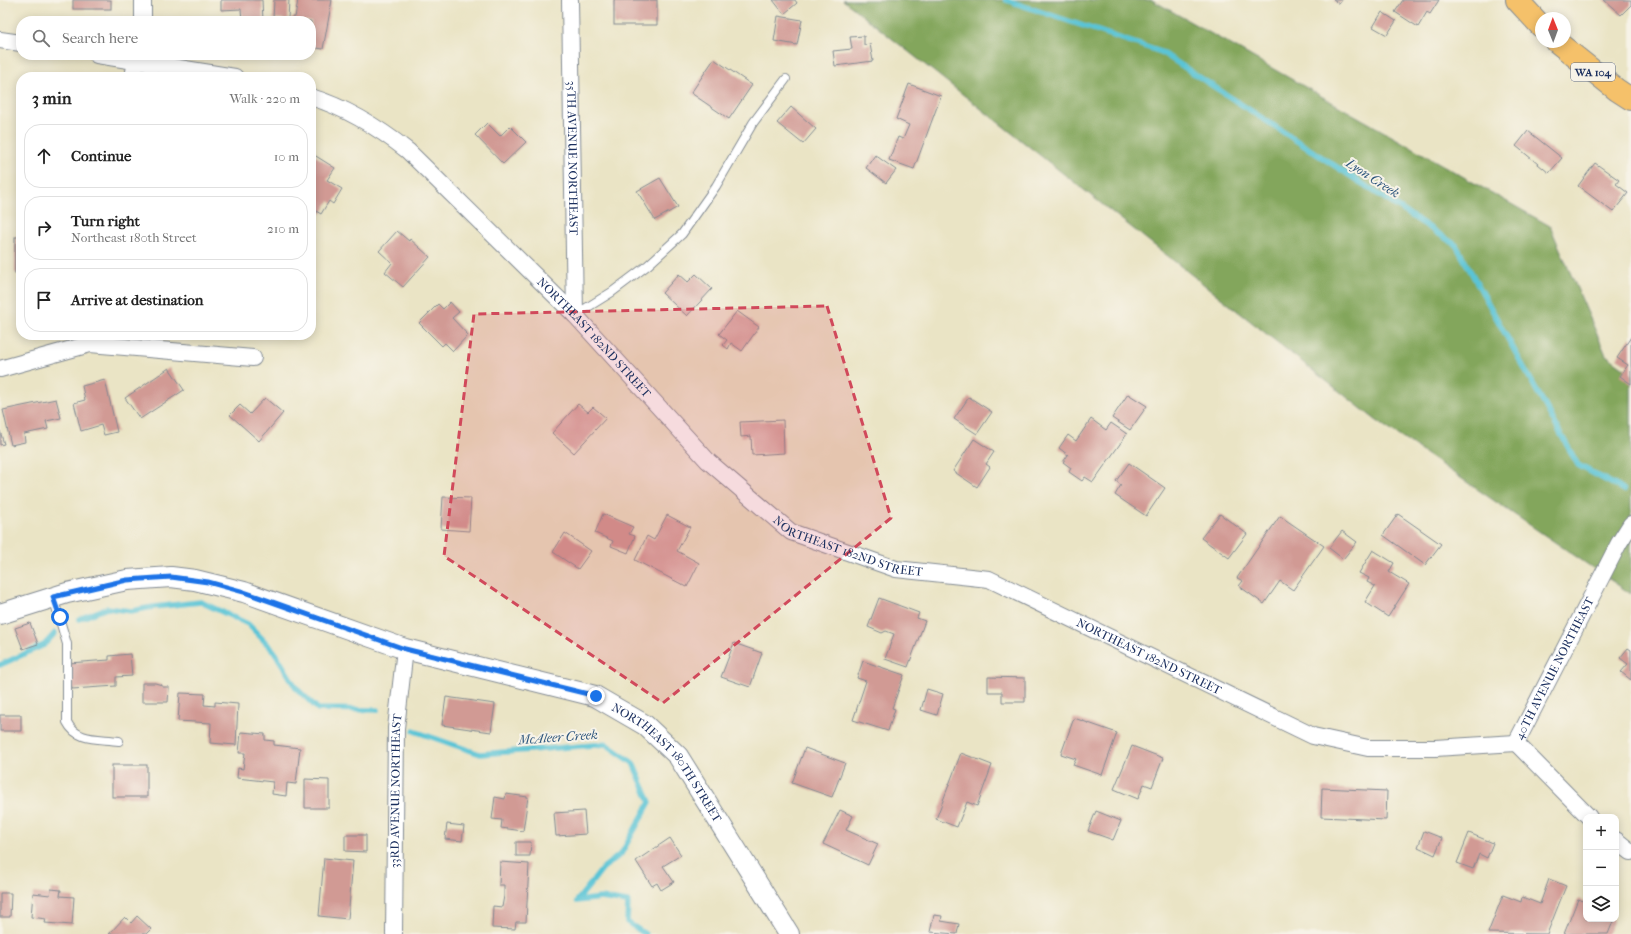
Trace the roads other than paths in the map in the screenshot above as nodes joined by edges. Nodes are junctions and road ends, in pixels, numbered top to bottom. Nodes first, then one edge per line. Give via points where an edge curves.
1 (143, 0) edge
2 (570, 0) edge
3 (1517, 0) edge
4 (143, 16) edge
5 (1535, 20) edge
6 (0, 40) edge
7 (16, 42) edge
8 (1564, 48) edge
9 (138, 60) edge
10 (148, 60) edge
11 (135, 72) edge
12 (209, 72) edge
13 (786, 79) dead end
14 (316, 99) edge
15 (1631, 99) edge
16 (575, 315) junction
17 (88, 340) edge
18 (100, 340) edge
19 (253, 358) dead end
20 (0, 369) edge
21 (1631, 524) edge
22 (53, 597) junction
23 (0, 614) edge
24 (405, 649) junction
25 (119, 741) dead end
26 (1516, 743) junction
27 (1586, 814) edge
28 (1619, 842) edge
29 (1631, 852) edge
30 (394, 934) edge
31 (789, 934) edge

1 - 4 street
2 - 16 street, 35TH AVENUE NORTHEAST
3 - 5 main road
6 - 7 street
8 - 15 main road, WA 104
9 - 11 street
10 - 12 street
13 - 16 lane via 753,123 716,186 682,234 648,265
14 - 16 street, NORTHEAST 182ND STREET via 378,128 408,151
16 - 26 street, NORTHEAST 182ND STREET via 708,461 791,532 896,569 989,579 1313,736 1368,748 1435,748
17 - 20 street
18 - 19 street
21 - 26 street, 40TH AVENUE NORTHEAST
22 - 23 street, NORTHEAST 180TH STREET
22 - 24 street, NORTHEAST 180TH STREET via 127,580 171,577 208,582 244,592
22 - 25 lane via 67,644 65,714 71,731 79,736
24 - 30 street, 33RD AVENUE NORTHEAST via 396,728
24 - 31 street, NORTHEAST 180TH STREET via 596,696 645,724 678,756
26 - 27 street, 40TH AVENUE NORTHEAST
28 - 29 street

